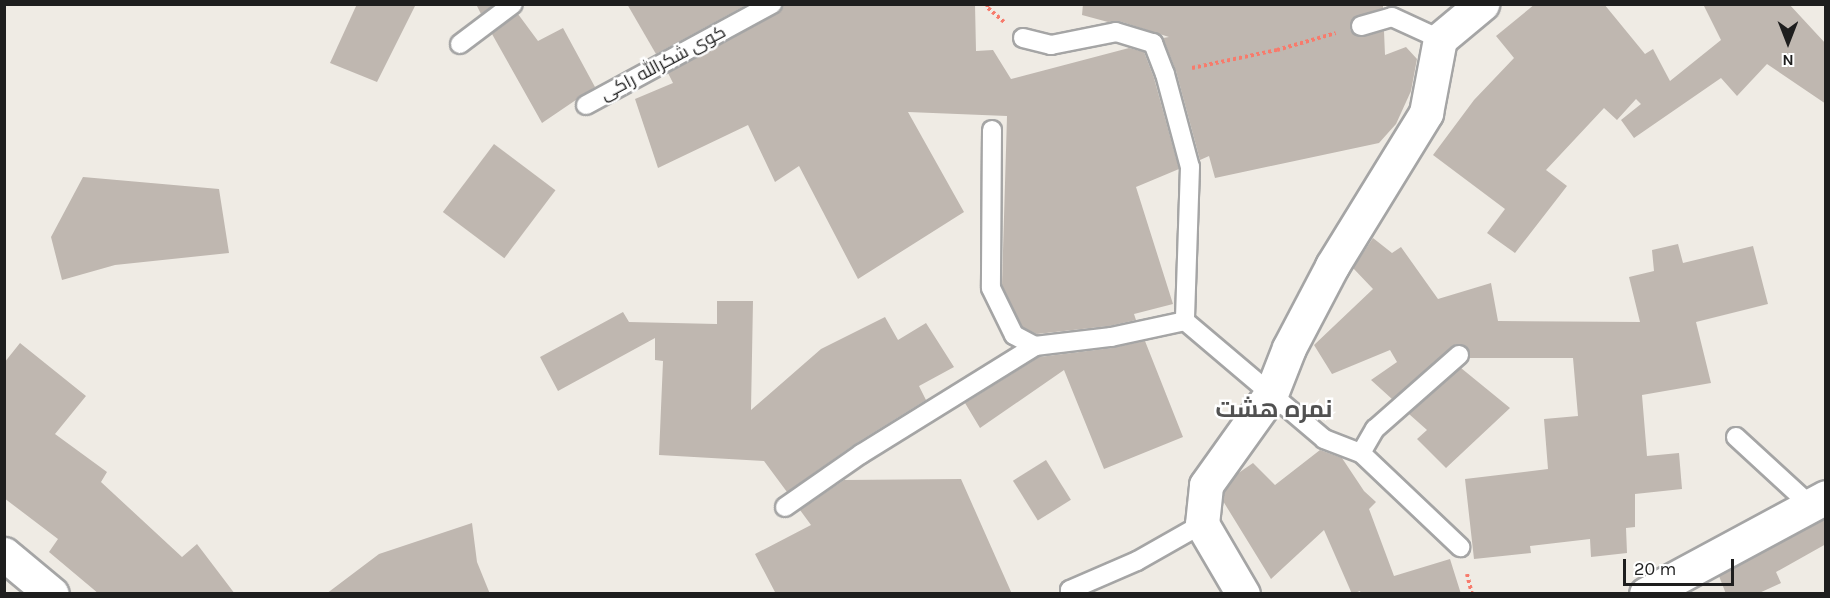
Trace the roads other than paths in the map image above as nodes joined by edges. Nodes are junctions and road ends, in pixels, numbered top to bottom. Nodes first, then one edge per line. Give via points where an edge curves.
1 (513, 4) edge
2 (772, 4) edge
3 (1482, 4) edge
4 (1361, 26) road end
5 (1023, 38) dead end
6 (1440, 39) junction
7 (460, 44) dead end
8 (586, 105) dead end
9 (992, 130) dead end
10 (1185, 321) junction
11 (1035, 346) junction
12 (1459, 355) dead end
13 (1271, 393) junction
14 (1736, 437) dead end
15 (1361, 453) junction
16 (1818, 501) edge
17 (785, 507) dead end
18 (1202, 524) junction
19 (1460, 547) dead end
20 (4, 554) edge
21 (52, 594) edge
22 (1071, 594) edge
23 (1243, 594) edge
24 (1646, 594) edge

1 - 7 lane
2 - 8 lane, کوی شکرالله راکی
3 - 6 street
4 - 6 lane via 1392,17
5 - 10 lane via 1051,45 1116,32 1154,43 1190,167
6 - 13 street via 1426,113 1332,266 1289,348
9 - 11 lane via 991,288 1014,335
10 - 11 lane via 1111,337
10 - 13 lane
11 - 17 lane via 861,454
12 - 15 lane via 1375,429
13 - 15 lane via 1324,439
13 - 18 street via 1206,485
14 - 16 lane
15 - 19 lane
16 - 24 street
18 - 22 lane via 1137,561 1070,590
18 - 23 street
20 - 21 street

